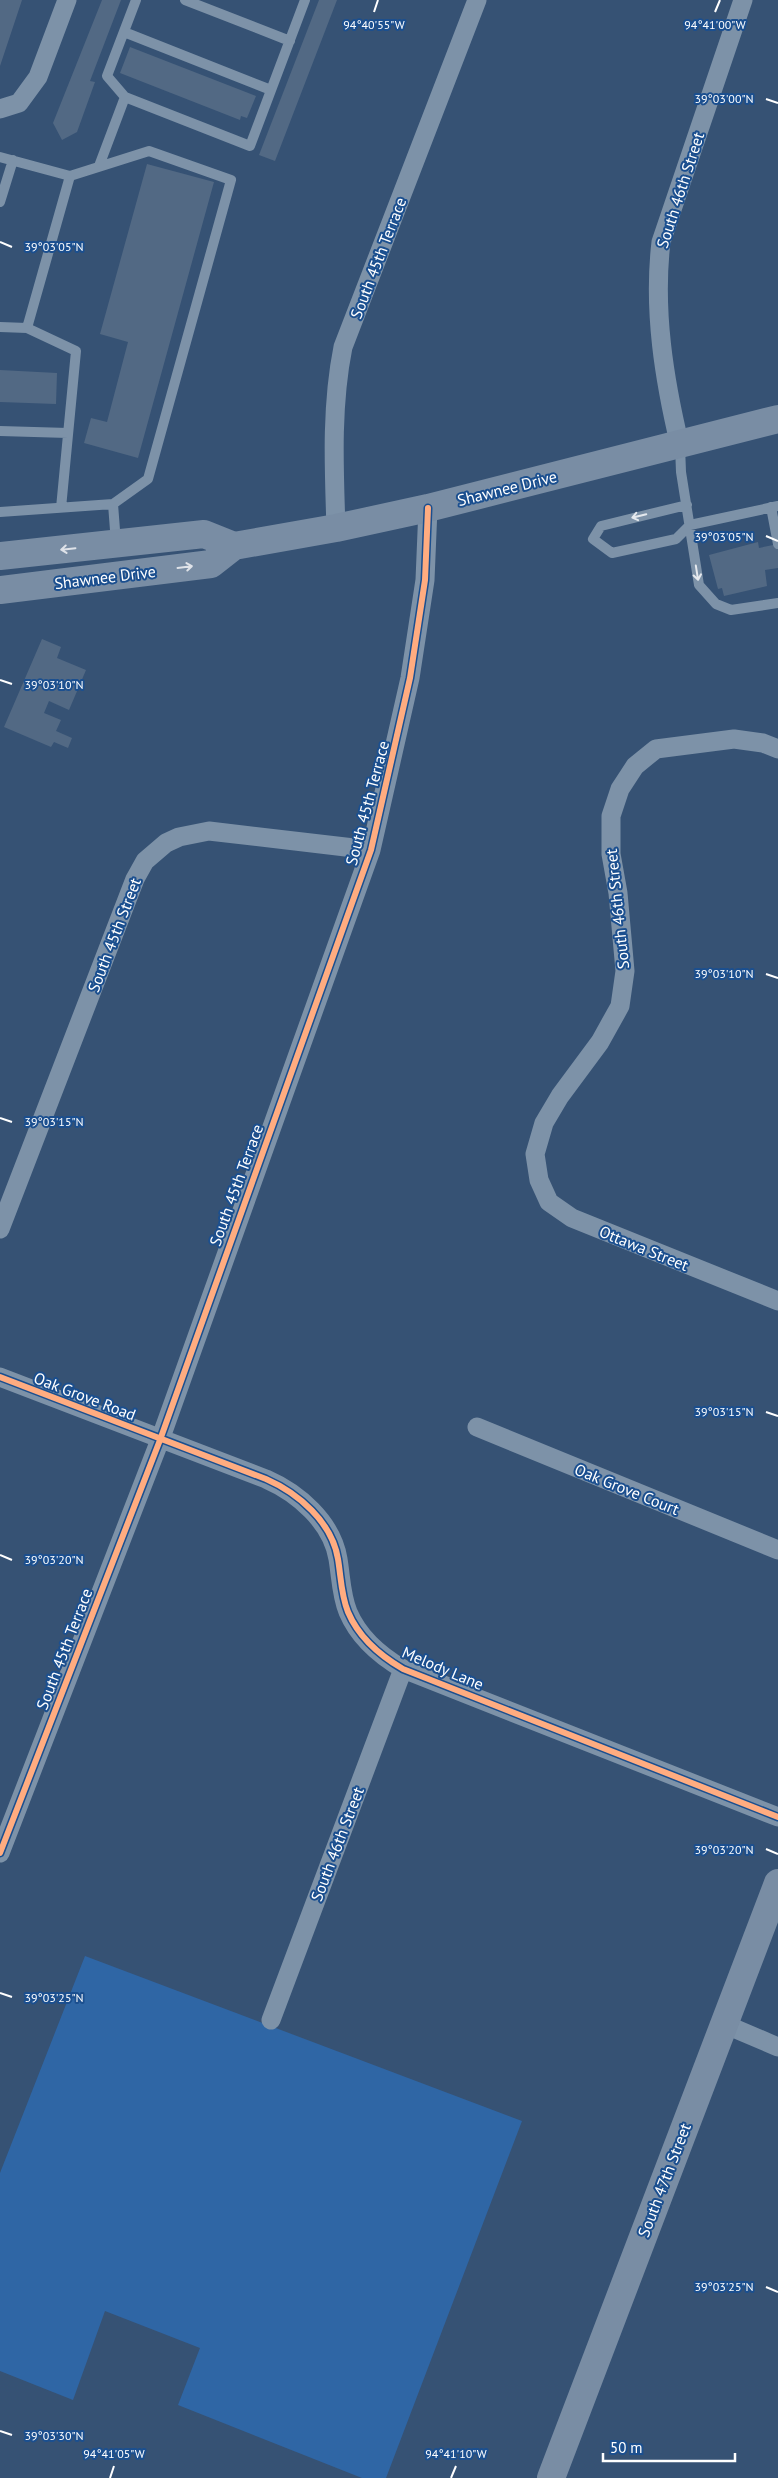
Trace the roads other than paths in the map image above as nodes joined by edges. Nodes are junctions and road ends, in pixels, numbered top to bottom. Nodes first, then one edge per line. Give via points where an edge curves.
1 (67, 0) edge
2 (136, 0) edge
3 (185, 0) edge
4 (306, 0) edge
5 (478, 0) edge
6 (743, 0) edge
7 (124, 32) junction
8 (290, 41) junction
9 (271, 90) junction
10 (125, 97) junction
11 (0, 109) edge
12 (0, 156) edge
13 (13, 160) junction
14 (99, 166) junction
15 (70, 176) junction
16 (0, 202) edge
17 (0, 327) edge
18 (27, 328) junction
19 (777, 423) edge
20 (0, 431) edge
21 (68, 433) junction
22 (680, 446) junction
23 (113, 504) junction
24 (686, 505) junction
25 (774, 507) edge
26 (61, 508) junction
27 (428, 508) junction
28 (0, 512) edge
29 (690, 525) junction
30 (336, 528) junction
31 (116, 544) junction
32 (778, 544) edge
33 (234, 546) junction
34 (0, 556) edge
35 (120, 575) junction
36 (0, 590) edge
37 (778, 603) edge
38 (778, 749) edge
39 (371, 850) junction
40 (537, 1166) joint
41 (0, 1229) edge
42 (777, 1298) edge
43 (0, 1377) edge
44 (476, 1427) dead end
45 (160, 1440) junction
46 (778, 1550) edge
47 (403, 1669) junction
48 (778, 1817) edge
49 (0, 1853) edge
50 (778, 1882) edge
51 (271, 2020) dead end
52 (724, 2024) junction
53 (778, 2047) edge
54 (551, 2478) edge

1 - 11 street via 38,78 19,103
2 - 7 lane
3 - 8 lane
4 - 8 lane
5 - 30 street, South 45th Terrace via 343,347 335,406
6 - 22 street, South 46th Street via 662,242 657,277 659,325 670,404
7 - 9 lane
7 - 10 lane via 107,76
8 - 9 lane
9 - 10 lane via 250,146
10 - 14 lane
12 - 13 lane
13 - 15 lane
13 - 16 lane
14 - 15 lane
14 - 23 lane via 149,151 231,180 148,479
15 - 18 lane
17 - 18 lane
18 - 21 lane via 76,351
19 - 22 main road, Shawnee Drive
20 - 21 lane
21 - 26 lane
22 - 24 lane
22 - 27 main road, Shawnee Drive
23 - 26 lane
23 - 31 lane
24 - 29 lane
24 -> 29 lane via 601,526 593,539 612,553 676,539
25 - 29 lane
25 - 32 lane
26 - 28 lane
27 - 30 main road, Shawnee Drive
27 - 39 street, South 45th Terrace via 425,580 410,678
29 -> 37 lane via 699,584 716,604 731,610
30 - 33 main road, Shawnee Drive
31 - 33 main road, Shawnee Drive via 204,534
31 -> 34 main road, Shawnee Drive
31 - 35 main road
35 -> 33 main road, Shawnee Drive via 211,564
35 - 36 main road, Shawnee Drive
38 - 40 street, South 46th Street via 763,743 734,739 656,749 635,766 620,789 611,816 611,854 625,971 620,1006 600,1042 544,1123 535,1154
39 - 41 street, South 45th Street via 209,831 166,843 145,861 135,879
39 - 45 street, South 45th Terrace
40 - 42 street, Ottawa Street via 539,1180 549,1202 572,1218
43 - 45 street, Oak Grove Road
44 - 46 street, Oak Grove Court
45 - 47 street, Melody Lane via 282,1486 310,1509 330,1535 352,1621 377,1651
45 - 49 street, South 45th Terrace
47 - 48 street, Melody Lane
47 - 51 street, South 46th Street
50 - 52 main road, South 47th Street
52 - 53 street
52 - 54 main road, South 47th Street

